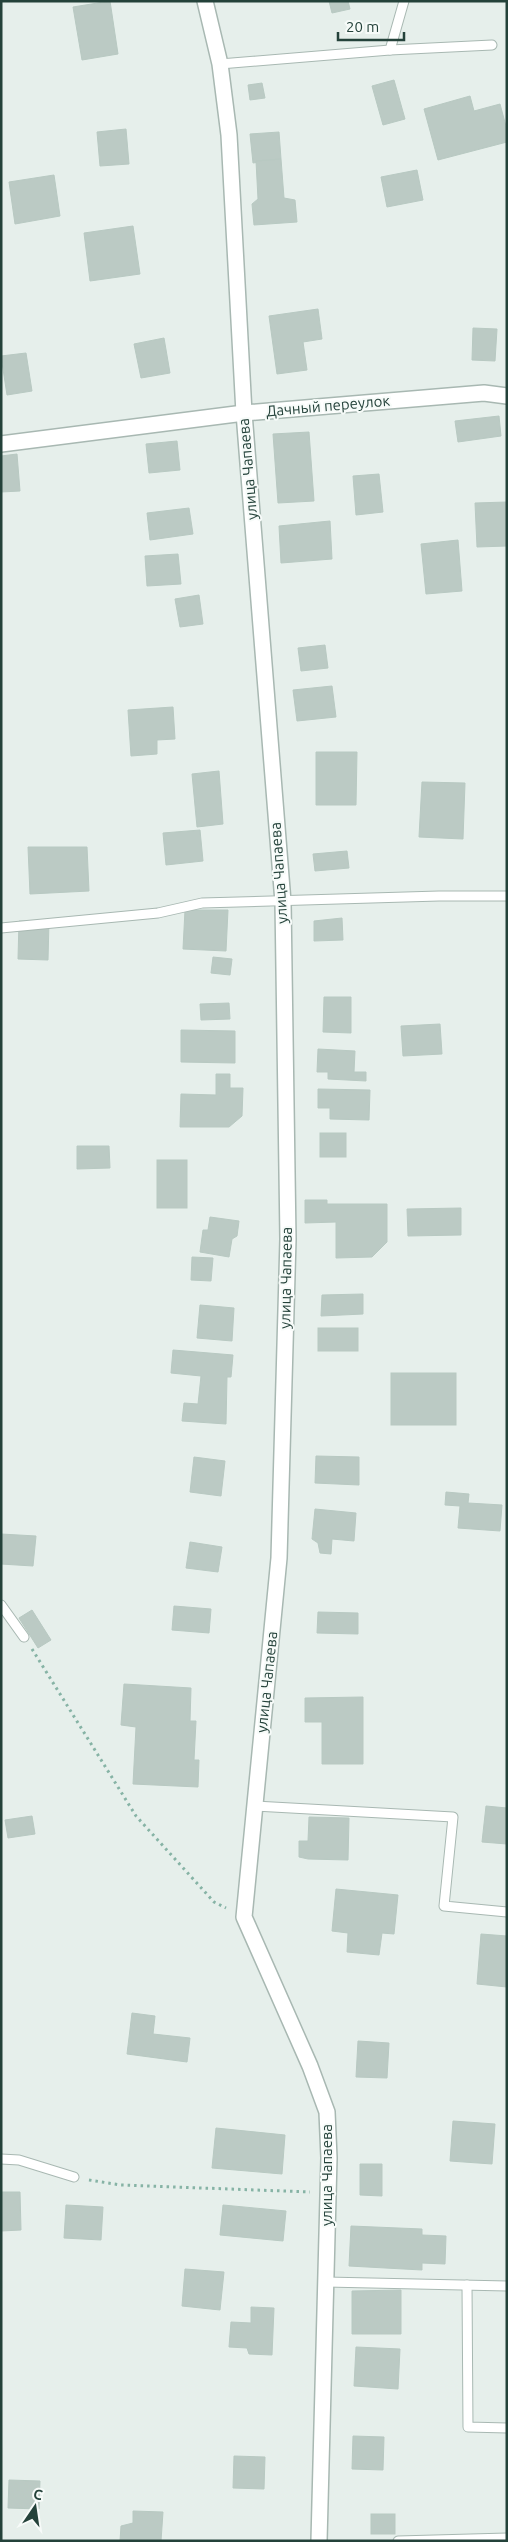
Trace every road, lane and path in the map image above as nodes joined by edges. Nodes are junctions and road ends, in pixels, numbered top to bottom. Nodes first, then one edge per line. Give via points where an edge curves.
1 (204, 1) edge
2 (404, 1) edge
3 (492, 45) dead end
4 (390, 50) junction
5 (220, 64) junction
6 (507, 396) edge
7 (244, 413) junction
8 (1, 444) edge
9 (507, 896) edge
10 (283, 902) junction
11 (1, 928) edge
12 (1, 1605) edge
13 (24, 1638) joint
14 (255, 1806) junction
15 (507, 1912) edge
16 (244, 1917) junction
17 (1, 2160) edge
18 (74, 2178) joint
19 (328, 2193) junction
20 (326, 2282) junction
21 (466, 2285) junction
22 (507, 2286) edge
23 (507, 2428) edge
24 (507, 2538) edge
25 (319, 2541) edge
26 (398, 2541) edge

1 - 5 street, улица Чапаева
2 - 4 lane
3 - 4 lane
4 - 5 lane
5 - 7 street, улица Чапаева via 229,135
6 - 7 street, Дачный переулок via 484,393
7 - 8 street, Дачный переулок
7 - 10 street, улица Чапаева
9 - 10 lane
10 - 11 lane via 202,904 158,913
10 - 14 street, улица Чапаева via 288,1239 279,1548
12 - 13 lane
13 - 16 path via 136,1816 214,1902
14 - 15 lane via 453,1817 444,1906
14 - 16 street, улица Чапаева
16 - 19 street, улица Чапаева via 327,2112
17 - 18 lane via 19,2160
18 - 19 path via 121,2185
19 - 20 street, улица Чапаева
20 - 21 lane
20 - 25 street, улица Чапаева
21 - 22 lane
21 - 23 lane via 468,2427
24 - 26 lane

